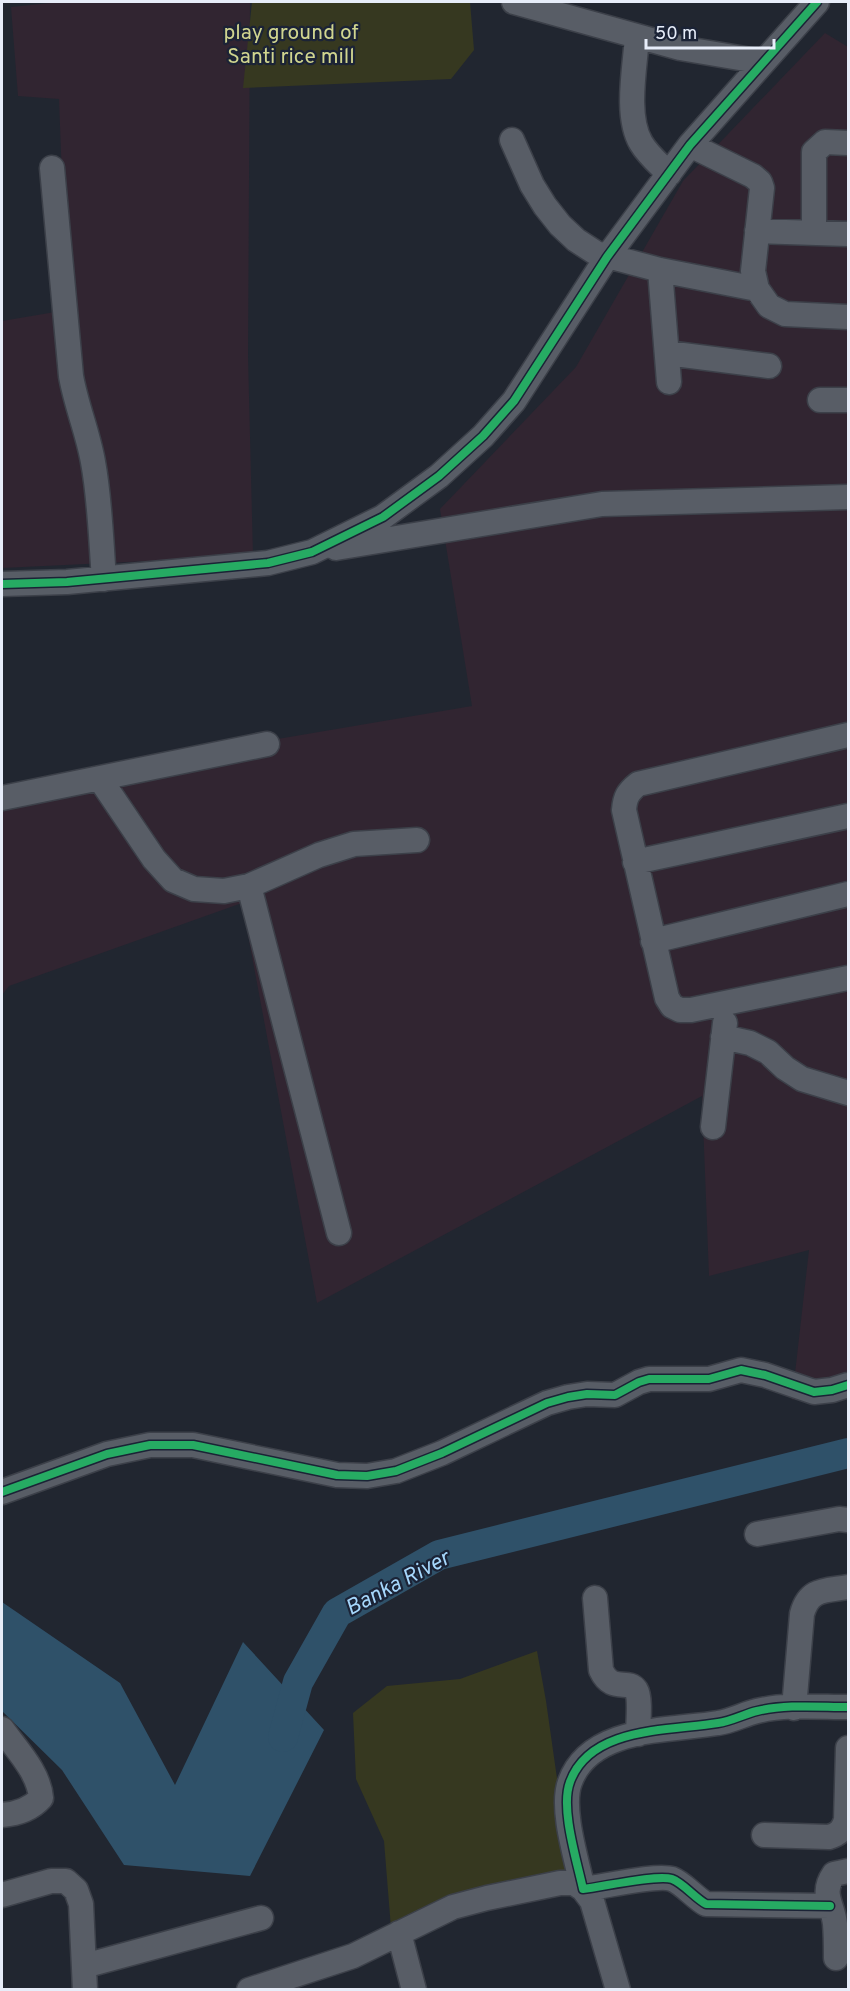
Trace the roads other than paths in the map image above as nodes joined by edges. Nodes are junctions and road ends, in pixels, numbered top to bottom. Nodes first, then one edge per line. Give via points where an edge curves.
1 (514, 2) edge
2 (817, 2) edge
3 (637, 37) junction
4 (763, 62) junction
5 (512, 140) dead end
6 (849, 143) edge
7 (690, 145) junction
8 (52, 168) dead end
9 (669, 174) junction
10 (757, 231) junction
11 (814, 233) junction
12 (849, 234) edge
13 (607, 257) junction
14 (660, 270) junction
15 (757, 290) junction
16 (849, 317) edge
17 (667, 353) junction
18 (769, 366) dead end
19 (669, 382) dead end
20 (820, 400) dead end
21 (849, 400) edge
22 (849, 497) edge
23 (312, 552) junction
24 (104, 579) junction
25 (2, 584) edge
26 (849, 735) edge
27 (267, 744) dead end
28 (100, 778) junction
29 (2, 798) edge
30 (849, 816) edge
31 (417, 840) dead end
32 (635, 862) junction
33 (249, 886) junction
34 (849, 894) edge
35 (653, 941) junction
36 (849, 978) edge
37 (727, 1002) junction
38 (723, 1036) junction
39 (849, 1093) edge
40 (713, 1127) dead end
41 (339, 1233) dead end
42 (849, 1384) edge
43 (2, 1492) edge
44 (849, 1520) edge
45 (757, 1534) dead end
46 (849, 1587) edge
47 (595, 1598) dead end
48 (849, 1707) edge
49 (794, 1708) junction
50 (2, 1729) edge
51 (638, 1734) junction
52 (849, 1748) edge
53 (2, 1815) edge
54 (764, 1835) dead end
55 (849, 1871) edge
56 (583, 1889) junction
57 (2, 1895) edge
58 (838, 1917) edge
59 (261, 1918) dead end
60 (399, 1933) junction
61 (836, 1958) dead end
62 (85, 1978) edge
63 (249, 1989) edge
64 (414, 1989) edge
65 (618, 1989) edge

1 - 3 street
2 - 4 street
3 - 4 street
3 - 9 street via 633,123 648,153
4 - 7 street
5 - 13 street via 532,185 560,225
6 - 11 street via 825,142 814,152
7 - 9 street
7 - 10 street via 760,182
8 - 24 street via 71,376 94,465
9 - 13 street
10 - 11 street
10 - 15 street via 753,272
11 - 12 street
13 - 14 street
13 - 23 street via 514,401 483,436 440,476 383,517
14 - 15 street
14 - 17 street
15 - 16 street via 769,306 785,314
17 - 18 street
17 - 19 street
20 - 21 street
22 - 23 street via 602,504
23 - 24 street via 268,563
24 - 25 street
26 - 32 street via 638,784 624,799
27 - 28 street
28 - 29 street
28 - 33 street via 154,859 173,880 194,889 224,891
30 - 32 street
31 - 33 street via 354,844
32 - 35 street
33 - 41 street
34 - 35 street
35 - 37 street via 672,1006 691,1010
36 - 37 street
37 - 38 street
38 - 39 street via 768,1052 802,1079
38 - 40 street
42 - 43 street via 814,1392 741,1370 709,1378 649,1379 615,1395 587,1394 547,1403 442,1453 396,1471 367,1476 337,1475 193,1445 150,1445 107,1454
44 - 45 street
46 - 49 street via 816,1593 805,1604
47 - 51 street via 601,1670 613,1684 636,1689
48 - 49 street
49 - 51 street via 755,1711 719,1723
50 - 53 street via 35,1778 41,1798 25,1809
51 - 56 street via 592,1751 577,1766 569,1784 566,1808
52 - 54 street via 843,1829 829,1837
55 - 58 street via 834,1874 828,1883 828,1898
56 - 58 street via 673,1879 706,1904
56 - 60 street via 574,1883 560,1883 487,1898 453,1907
56 - 65 street via 592,1901
57 - 62 street via 51,1881 66,1881 76,1890 81,1904
58 - 61 street
59 - 62 street
60 - 63 street via 353,1956
60 - 64 street

